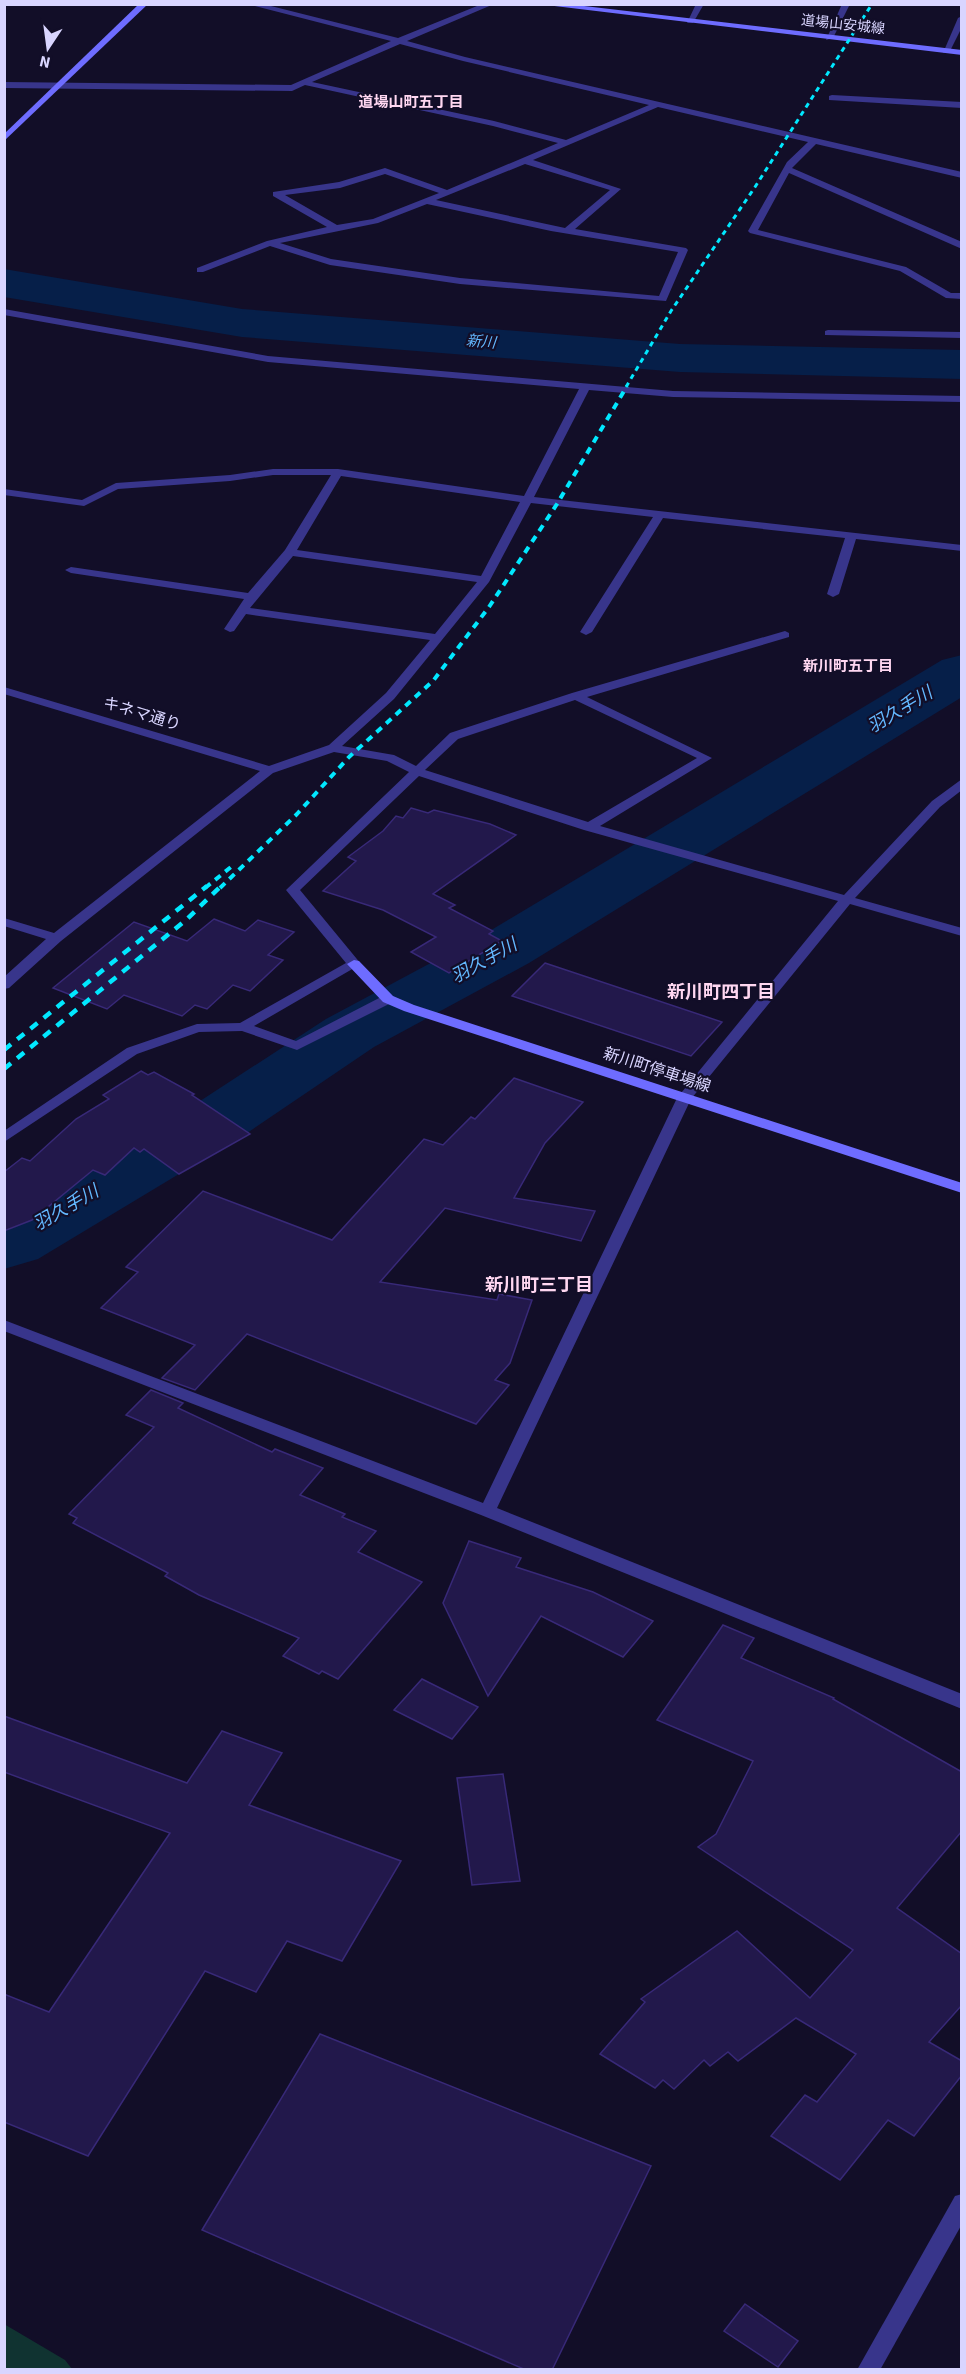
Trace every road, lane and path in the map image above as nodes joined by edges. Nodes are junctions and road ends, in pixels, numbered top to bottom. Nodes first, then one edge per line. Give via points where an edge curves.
1 (144, 4) edge
2 (490, 4) edge
3 (542, 4) edge
4 (700, 4) edge
5 (846, 4) edge
6 (254, 5) edge
7 (962, 18) edge
8 (690, 21) junction
9 (829, 38) junction
10 (399, 41) junction
11 (946, 51) junction
12 (962, 53) edge
13 (305, 83) junction
14 (4, 85) edge
15 (62, 86) junction
16 (832, 98) dead end
17 (658, 104) junction
18 (962, 105) edge
19 (4, 139) edge
20 (813, 142) junction
21 (567, 144) junction
22 (526, 161) junction
23 (787, 169) junction
24 (962, 175) edge
25 (447, 193) junction
26 (427, 201) junction
27 (336, 228) junction
28 (567, 231) junction
29 (270, 243) junction
30 (962, 246) edge
31 (201, 270) dead end
32 (962, 296) edge
33 (4, 312) edge
34 (828, 333) dead end
35 (962, 335) edge
36 (586, 386) junction
37 (962, 399) edge
38 (338, 472) junction
39 (4, 492) edge
40 (525, 499) junction
41 (659, 516) junction
42 (852, 535) junction
43 (962, 548) edge
44 (290, 552) junction
45 (71, 570) dead end
46 (485, 580) junction
47 (832, 594) dead end
48 (251, 597) junction
49 (243, 610) junction
50 (230, 629) dead end
51 (586, 632) dead end
52 (785, 634) dead end
53 (439, 638) junction
54 (4, 690) edge
55 (576, 696) junction
56 (333, 748) junction
57 (269, 770) junction
58 (418, 772) junction
59 (962, 783) edge
60 (589, 827) junction
61 (847, 900) junction
62 (4, 922) edge
63 (962, 932) edge
64 (56, 938) junction
65 (354, 964) junction
66 (4, 986) edge
67 (388, 999) junction
68 (243, 1027) junction
69 (684, 1098) junction
70 (4, 1138) edge
71 (962, 1188) edge
72 (4, 1325) edge
73 (487, 1511) junction
74 (962, 1702) edge
75 (962, 2203) edge
76 (868, 2370) edge

1 - 15 main road
2 - 10 street
3 - 8 main road, 道場山安城線
4 - 8 street
5 - 9 street
6 - 10 street
7 - 11 street
8 - 9 main road, 道場山安城線
9 - 11 main road, 道場山安城線
10 - 13 street
10 - 17 street
11 - 12 main road, 道場山安城線
13 - 15 street via 292,88
13 - 21 street
14 - 15 street
15 - 19 main road
16 - 18 street
17 - 20 street
17 - 21 street
20 - 23 street
20 - 24 street
21 - 22 street
22 - 25 street
22 - 28 street via 616,189
23 - 30 street
23 - 32 street via 753,231 903,269 949,296
25 - 26 street
25 - 27 street via 385,171 340,185 276,194
26 - 27 street via 375,221
26 - 28 street
27 - 29 street
28 - 29 street via 683,250 663,298 448,279 330,262
29 - 31 street
33 - 36 street via 268,359
34 - 35 street
36 - 37 street via 672,394
36 - 40 street
38 - 39 street via 273,472 116,486 84,503
38 - 40 street
38 - 44 street
40 - 41 street
40 - 46 street
41 - 42 street
41 - 51 street
42 - 43 street
42 - 47 street
44 - 46 street
44 - 48 street
45 - 48 street
46 - 53 street
48 - 49 street
49 - 50 street
49 - 53 street
52 - 55 street
53 - 56 street via 390,696
54 - 57 street, キネマ通り
55 - 58 street via 454,736
55 - 60 street via 706,758
56 - 57 street
56 - 58 street via 390,758
57 - 64 street
58 - 60 street
58 - 65 street via 293,890
59 - 61 street via 936,804
60 - 61 street
61 - 63 street
61 - 69 street
62 - 64 street
64 - 66 street
65 - 67 main road, 新川町停車場線
65 - 68 street
67 - 68 street via 297,1046
67 - 69 main road, 新川町停車場線
68 - 70 street via 197,1028 132,1051
69 - 71 main road, 新川町停車場線
69 - 73 street
72 - 73 street
73 - 74 street
75 - 76 street

